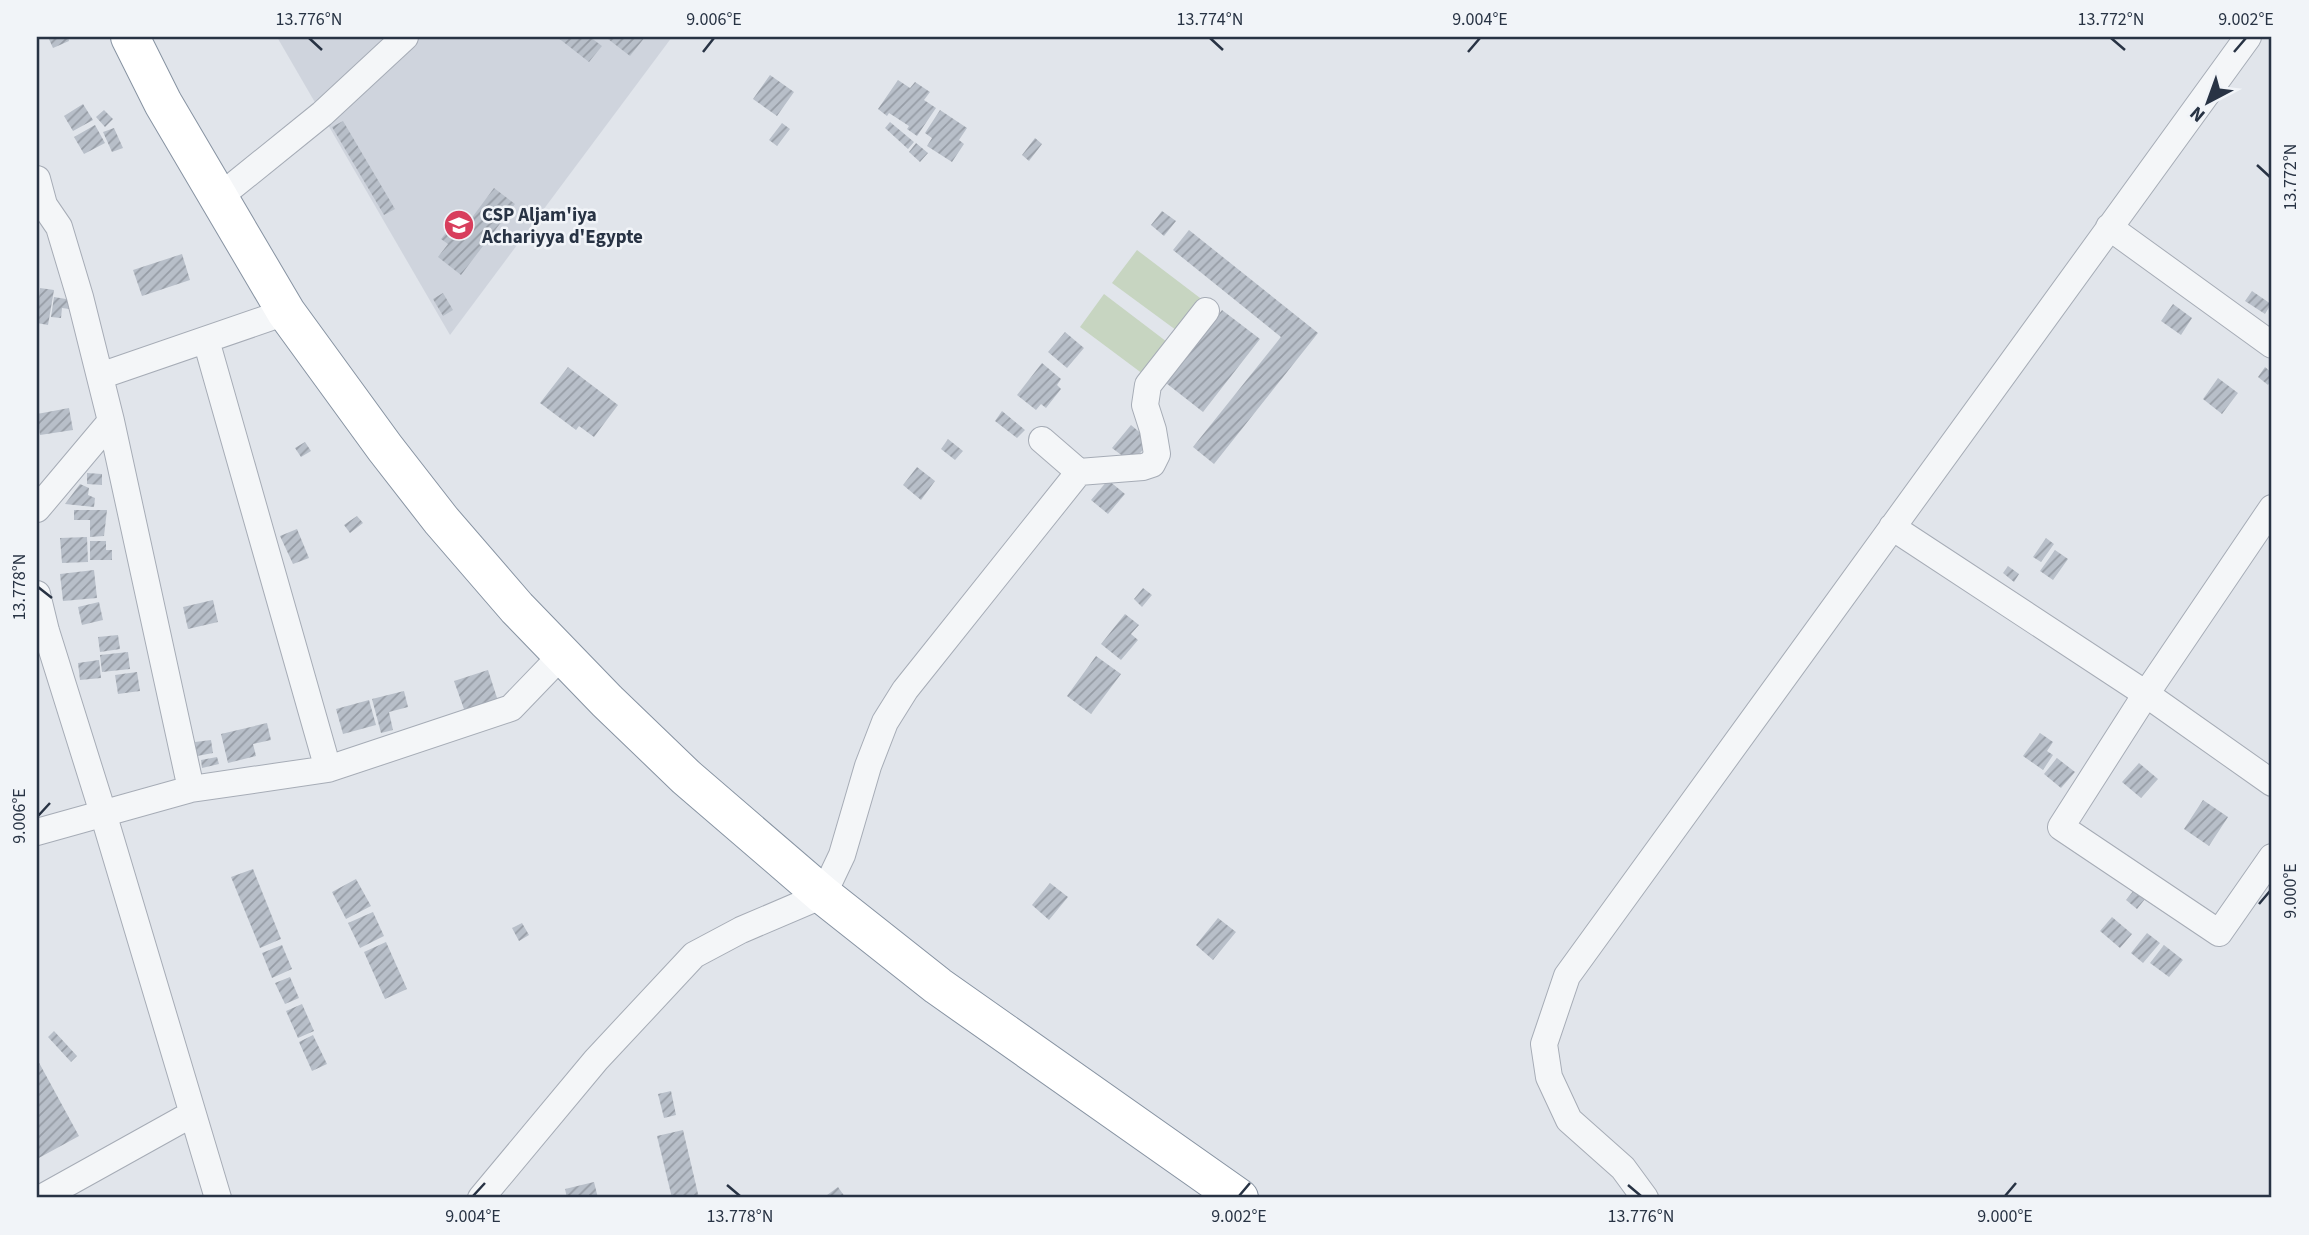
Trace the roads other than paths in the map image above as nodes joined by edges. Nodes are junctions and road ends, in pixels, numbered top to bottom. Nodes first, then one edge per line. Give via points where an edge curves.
1 (130, 37) edge
2 (405, 37) edge
3 (2248, 37) edge
4 (37, 179) edge
5 (218, 198) junction
6 (2109, 227) junction
7 (1206, 311) dead end
8 (286, 312) junction
9 (206, 340) junction
10 (2272, 345) edge
11 (100, 376) junction
12 (111, 421) junction
13 (1042, 440) dead end
14 (1079, 471) junction
15 (38, 504) edge
16 (2272, 508) edge
17 (1892, 527) junction
18 (37, 594) edge
19 (41, 631) edge
20 (562, 655) junction
21 (2146, 694) junction
22 (328, 769) junction
23 (2272, 783) edge
24 (191, 789) junction
25 (103, 813) junction
26 (37, 832) edge
27 (2272, 857) edge
28 (823, 895) junction
29 (192, 1114) junction
30 (41, 1198) edge
31 (218, 1198) edge
32 (481, 1198) edge
33 (1239, 1198) edge
34 (1645, 1198) edge

1 - 5 highway
2 - 5 street via 322,114
3 - 6 street
4 - 11 street via 44,205 59,227
5 - 8 highway
6 - 10 street
6 - 17 street
7 - 14 street via 1148,386 1145,405 1157,454 1152,464
8 - 9 street
8 - 20 highway via 441,520
9 - 11 street
9 - 22 street
11 - 12 street
12 - 15 street
12 - 24 street
13 - 14 street
14 - 28 street via 885,722 842,855
16 - 21 street
17 - 21 street
17 - 34 street via 1582,953 1557,1002 1544,1044 1549,1077 1569,1120 1623,1168
18 - 19 street
19 - 25 street
20 - 22 street via 511,708
20 - 28 highway via 686,777
21 - 23 street
21 - 27 street via 2061,827 2219,933
22 - 24 street
24 - 25 street
25 - 26 street
25 - 29 street
28 - 32 street via 694,955 596,1060
28 - 33 highway via 938,986
29 - 30 street
29 - 31 street

